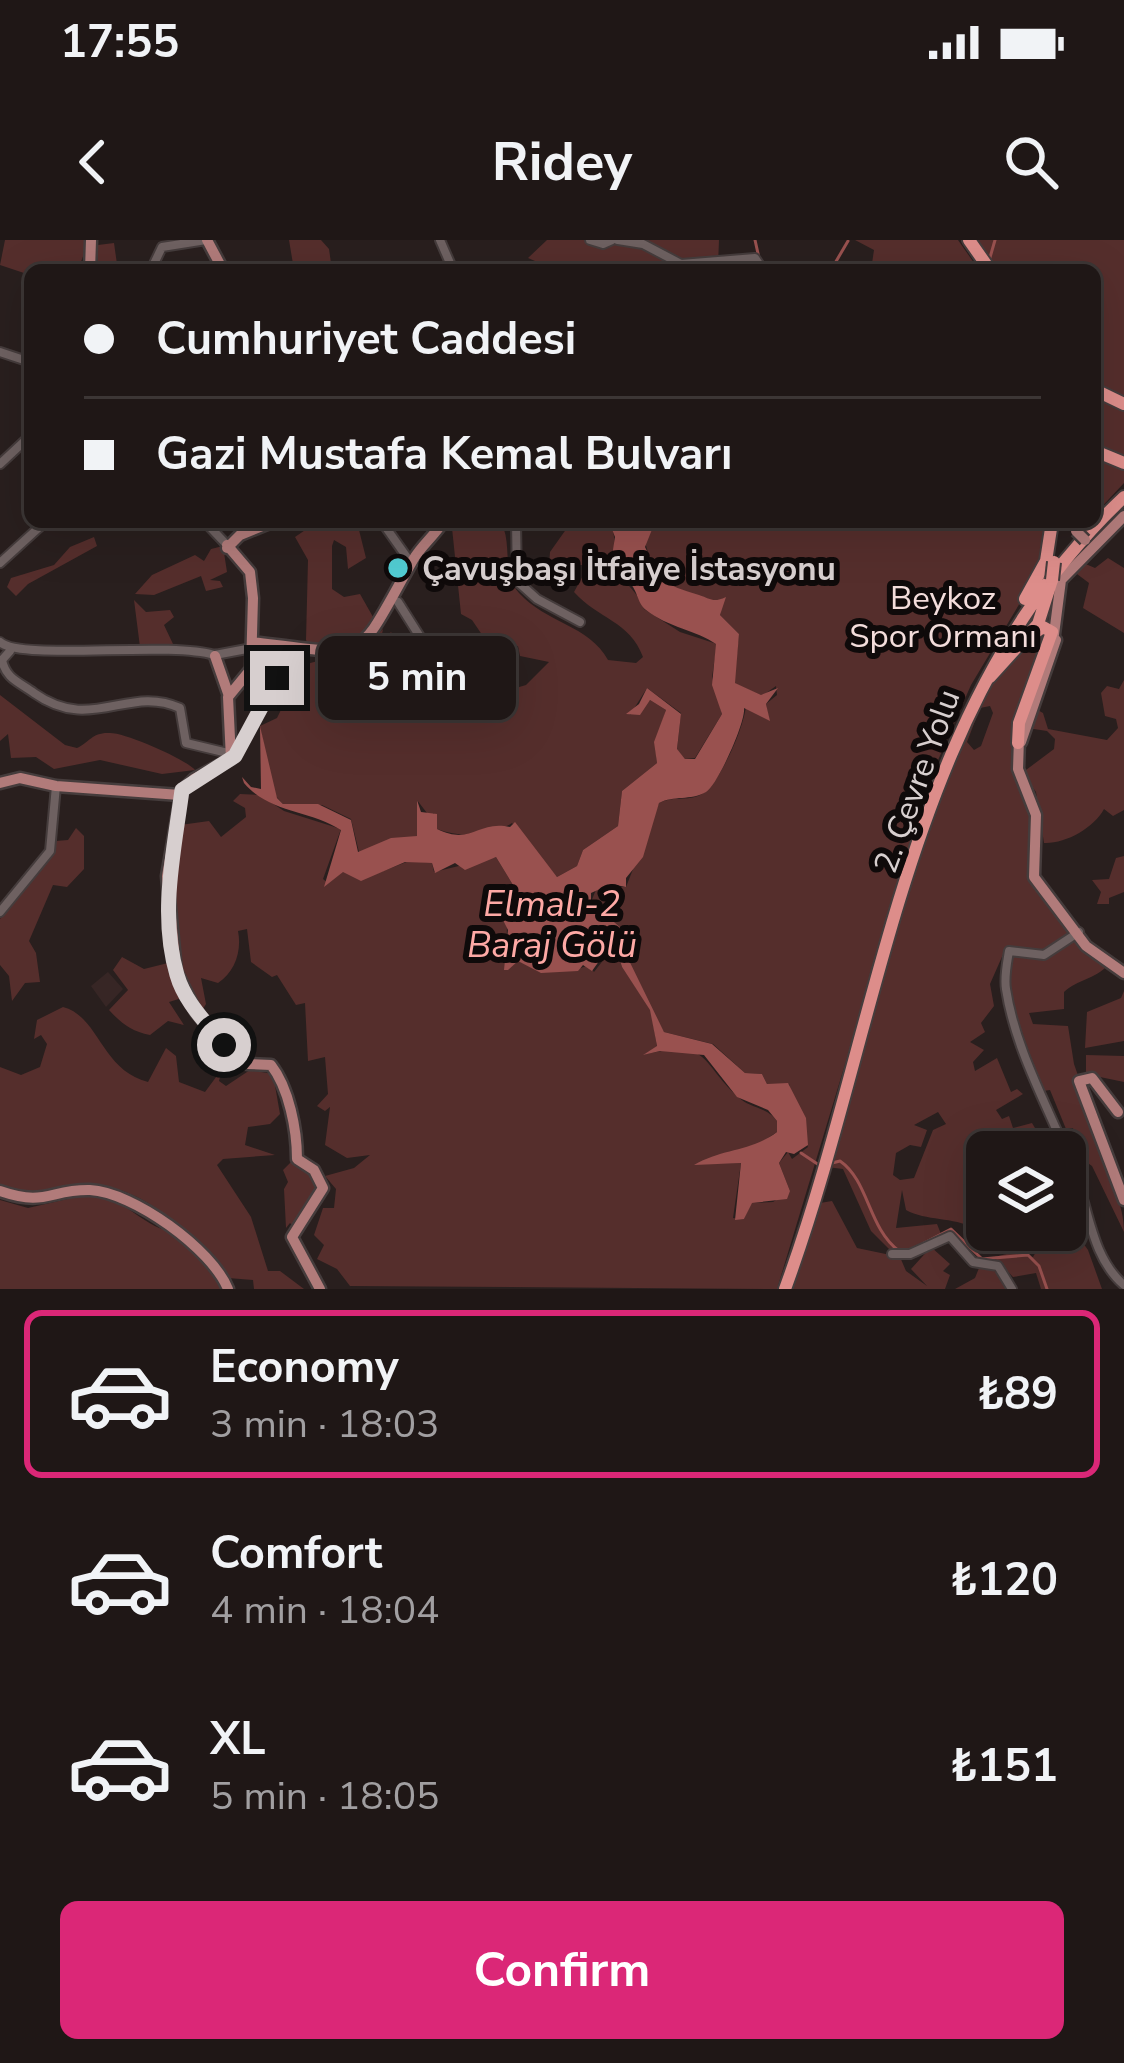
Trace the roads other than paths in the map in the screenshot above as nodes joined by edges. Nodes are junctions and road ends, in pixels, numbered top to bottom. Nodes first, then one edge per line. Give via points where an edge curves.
1 (207, 240) edge
2 (590, 240) edge
3 (615, 240) edge
4 (154, 264) edge
5 (681, 264) edge
6 (681, 264) edge
7 (760, 264) edge
8 (24, 442) edge
9 (0, 464) edge
10 (1124, 494) edge
11 (1101, 515) edge
12 (1120, 520) edge
13 (1101, 521) edge
14 (38, 528) edge
15 (210, 528) edge
16 (260, 528) edge
17 (386, 528) edge
18 (438, 528) edge
19 (515, 528) edge
20 (1054, 528) edge
21 (1055, 528) edge
22 (1088, 528) edge
23 (1095, 528) edge
24 (1087, 541) edge
25 (226, 546) junction
26 (0, 562) edge
27 (411, 563) junction
28 (394, 598) junction
29 (1016, 615) junction
30 (1058, 620) junction
31 (580, 622) dead end
32 (0, 642) edge
33 (1022, 644) junction
34 (252, 645) junction
35 (293, 648) junction
36 (10, 651) junction
37 (215, 655) junction
38 (484, 678) dead end
39 (229, 696) junction
40 (1033, 701) junction
41 (968, 707) junction
42 (1026, 725) junction
43 (1018, 743) junction
44 (234, 749) junction
45 (1018, 766) junction
46 (0, 783) edge
47 (56, 786) junction
48 (178, 797) junction
49 (1059, 908) junction
50 (0, 912) edge
51 (1077, 937) junction
52 (1115, 966) edge
53 (1121, 1111) edge
54 (833, 1124) junction
55 (0, 1191) edge
56 (1124, 1198) edge
57 (892, 1254) dead end
58 (1124, 1285) edge
59 (228, 1289) edge
60 (320, 1289) edge
61 (783, 1289) edge
62 (1012, 1289) edge

1 - 4 street via 162,247
2 - 3 street
3 - 6 street
5 - 7 street
8 - 9 street
10 - 11 highway, 2. Çevre Yolu
10 - 13 highway, 2. Çevre Yolu
12 - 24 main road
14 - 26 street
15 - 25 street
16 - 25 main road
17 - 27 street
18 - 27 main road
19 - 31 street via 517,580
20 - 29 highway via 1046,561
21 - 33 highway, bridge via 1044,613
22 - 29 highway, 2. Çevre Yolu
23 - 41 highway, 2. Çevre Yolu via 1036,596
24 - 30 main road via 1063,581
25 - 34 main road via 251,584
27 - 28 main road
28 - 35 main road via 364,643 332,652
28 - 38 street via 441,670
29 - 54 highway, 2. Çevre Yolu via 938,767
30 - 40 main road
30 - 40 main road
32 - 36 street
33 - 40 highway via 1043,627 1052,632
33 - 41 highway
34 - 35 main road
34 - 37 street
34 - 39 main road via 251,669
35 - 44 street
36 - 37 street via 180,647
36 - 44 street via 2,660 7,674 49,704 69,712 164,701 180,708 187,743
37 - 39 main road
39 - 44 main road
40 - 42 highway
40 - 43 highway
41 - 54 highway, 2. Çevre Yolu
42 - 43 main road
42 - 45 main road
43 - 45 main road
44 - 48 main road
45 - 49 main road via 1036,809 1034,877
46 - 47 main road via 20,778
47 - 48 main road
47 - 50 street via 50,851
48 - 60 main road via 167,876 176,971 228,1050 248,1064 272,1065 282,1080 298,1128 297,1159 323,1189 292,1238
49 - 51 main road
49 - 51 main road
51 - 52 main road
51 - 58 street via 1044,955 1013,952 1006,989 1087,1221
53 - 56 main road via 1089,1086
53 - 56 main road via 1092,1078 1079,1081
54 - 61 highway
55 - 59 main road via 26,1202 91,1190 125,1198 187,1234
57 - 62 street via 950,1236 974,1262 998,1266

